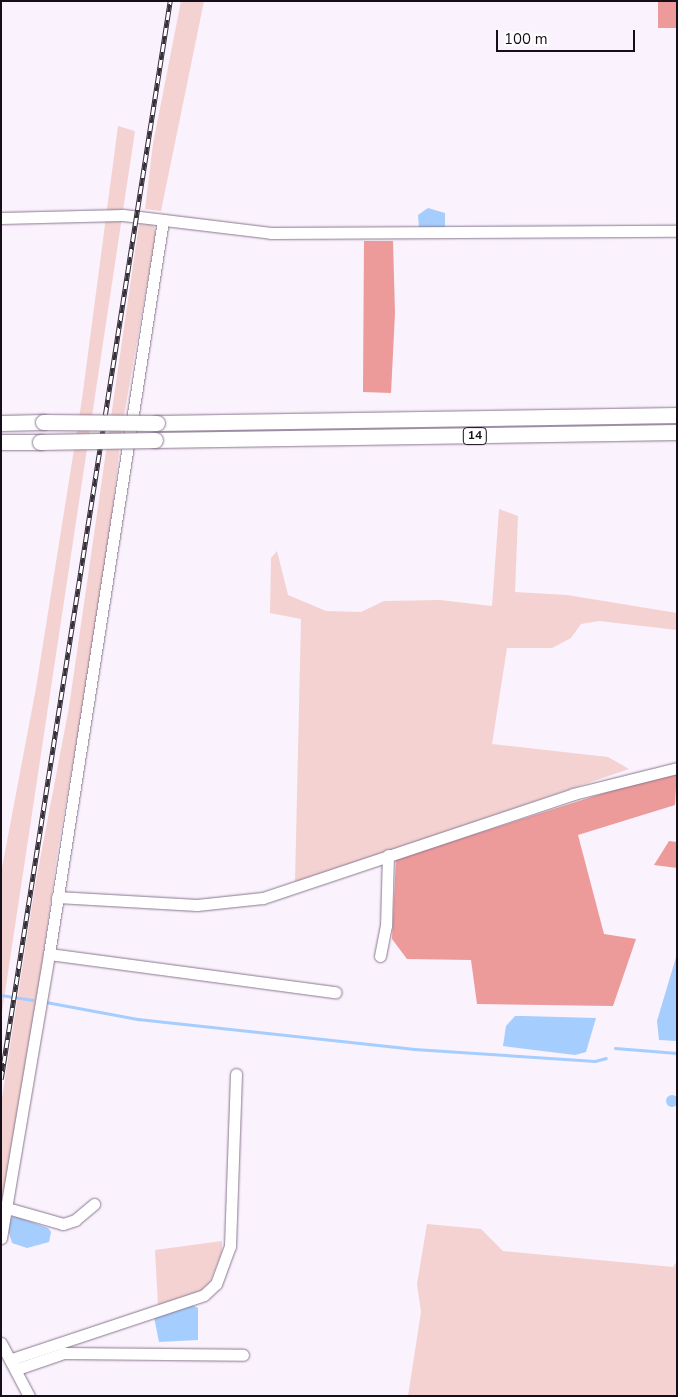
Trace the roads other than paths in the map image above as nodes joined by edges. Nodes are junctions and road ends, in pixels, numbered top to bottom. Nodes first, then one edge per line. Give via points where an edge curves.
1 (1, 218) edge
2 (163, 220) junction
3 (677, 231) edge
4 (677, 415) edge
5 (1, 423) edge
6 (677, 432) edge
7 (1, 442) edge
8 (677, 768) edge
9 (388, 855) junction
10 (57, 897) junction
11 (49, 954) junction
12 (380, 956) dead end
13 (336, 992) dead end
14 (236, 1074) dead end
15 (94, 1204) dead end
16 (7, 1208) junction
17 (1, 1238) edge
18 (1, 1342) edge
19 (243, 1355) dead end
20 (14, 1364) junction
21 (29, 1396) edge

1 - 2 street via 100,214
2 - 3 street via 271,234
2 - 10 street
4 - 5 main road, 14, bridge
6 - 7 main road, 14, bridge
8 - 9 street via 574,794
9 - 10 street via 285,892 225,904 143,904
9 - 12 street via 386,926
10 - 11 street
11 - 13 street
11 - 16 street
14 - 20 street via 230,1246 216,1284 204,1295
15 - 16 street via 75,1220 63,1224
16 - 17 street
18 - 20 street
19 - 20 street via 64,1353
20 - 21 street

